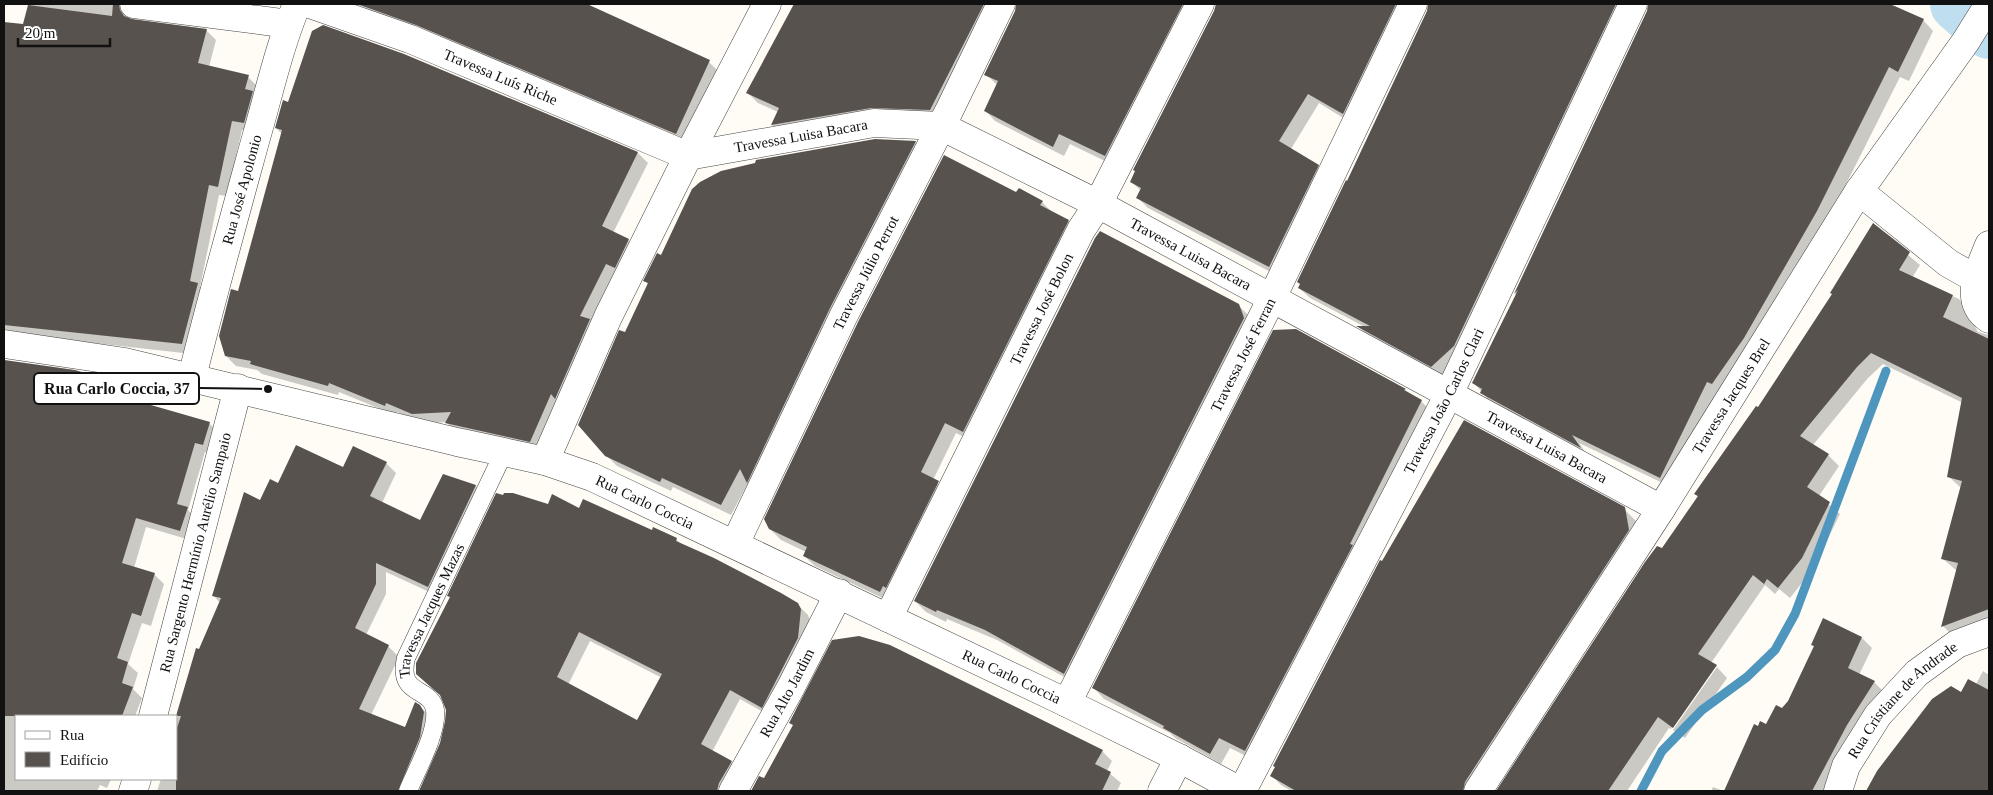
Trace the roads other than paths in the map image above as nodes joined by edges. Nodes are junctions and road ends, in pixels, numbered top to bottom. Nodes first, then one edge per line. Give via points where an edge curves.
1 (134, 4) edge
2 (310, 4) edge
3 (767, 4) edge
4 (1001, 4) edge
5 (1200, 4) edge
6 (1412, 4) edge
7 (1632, 4) edge
8 (1989, 4) edge
9 (293, 14) edge
10 (941, 126) junction
11 (688, 156) junction
12 (1859, 191) junction
13 (1098, 204) junction
14 (1989, 245) edge
15 (1976, 280) junction
16 (1272, 298) junction
17 (1989, 319) edge
18 (4, 344) edge
19 (192, 377) junction
20 (238, 388) junction
21 (1449, 394) junction
22 (504, 452) junction
23 (545, 461) junction
24 (1661, 509) junction
25 (735, 544) junction
26 (839, 593) junction
27 (888, 618) junction
28 (1989, 632) edge
29 (1067, 703) junction
30 (153, 715) edge
31 (1179, 758) junction
32 (408, 791) edge
33 (733, 791) edge
34 (1162, 791) edge
35 (1241, 791) edge
36 (1478, 791) edge
37 (1838, 791) edge

1 - 9 street
2 - 11 street, Travessa Luís Riche via 410,39
3 - 11 street
4 - 10 street, Travessa Júlio Perrot
5 - 13 street, Travessa José Bolon
6 - 16 street, Travessa José Ferran
7 - 21 street, Travessa João Carlos Clari
8 - 12 street, Travessa Jacques Brel
9 - 19 street, Rua José Apolonio via 215,283
10 - 11 street, Travessa Luisa Bacara via 874,123
10 - 13 street, Travessa Luisa Bacara
10 - 25 street, Travessa Júlio Perrot via 844,315
11 - 23 street via 608,317
12 - 15 street via 1948,263
12 - 24 street, Travessa Jacques Brel
13 - 16 street, Travessa Luisa Bacara
13 - 27 street, Travessa José Bolon via 1082,230
14 - 15 street
15 - 17 street via 1975,297 1982,314
16 - 21 street, Travessa Luisa Bacara
16 - 29 street, Travessa José Ferran
18 - 19 street, Rua Carlo Coccia via 125,362
19 - 20 street, Rua Carlo Coccia
20 - 22 street, Rua Carlo Coccia
20 - 30 street, Rua Sargento Hermínio Aurélio Sampaio
21 - 24 street, Travessa Luisa Bacara
21 - 35 street, Travessa João Carlos Clari
22 - 23 street, Rua Carlo Coccia
22 - 32 lane, Travessa Jacques Mazas via 406,658 403,671 407,682 432,702 435,710 431,736
23 - 25 street, Rua Carlo Coccia via 592,477
24 - 36 street, Travessa Jacques Brel
25 - 26 street, Rua Carlo Coccia
26 - 27 street, Rua Carlo Coccia
26 - 33 street, Rua Alto Jardim
27 - 29 street, Rua Carlo Coccia
28 - 37 street, Rua Cristiane de Andrade via 1958,644 1917,673 1878,715 1846,766
29 - 31 street, Rua Carlo Coccia
31 - 34 street
31 - 35 street, Rua Carlo Coccia

